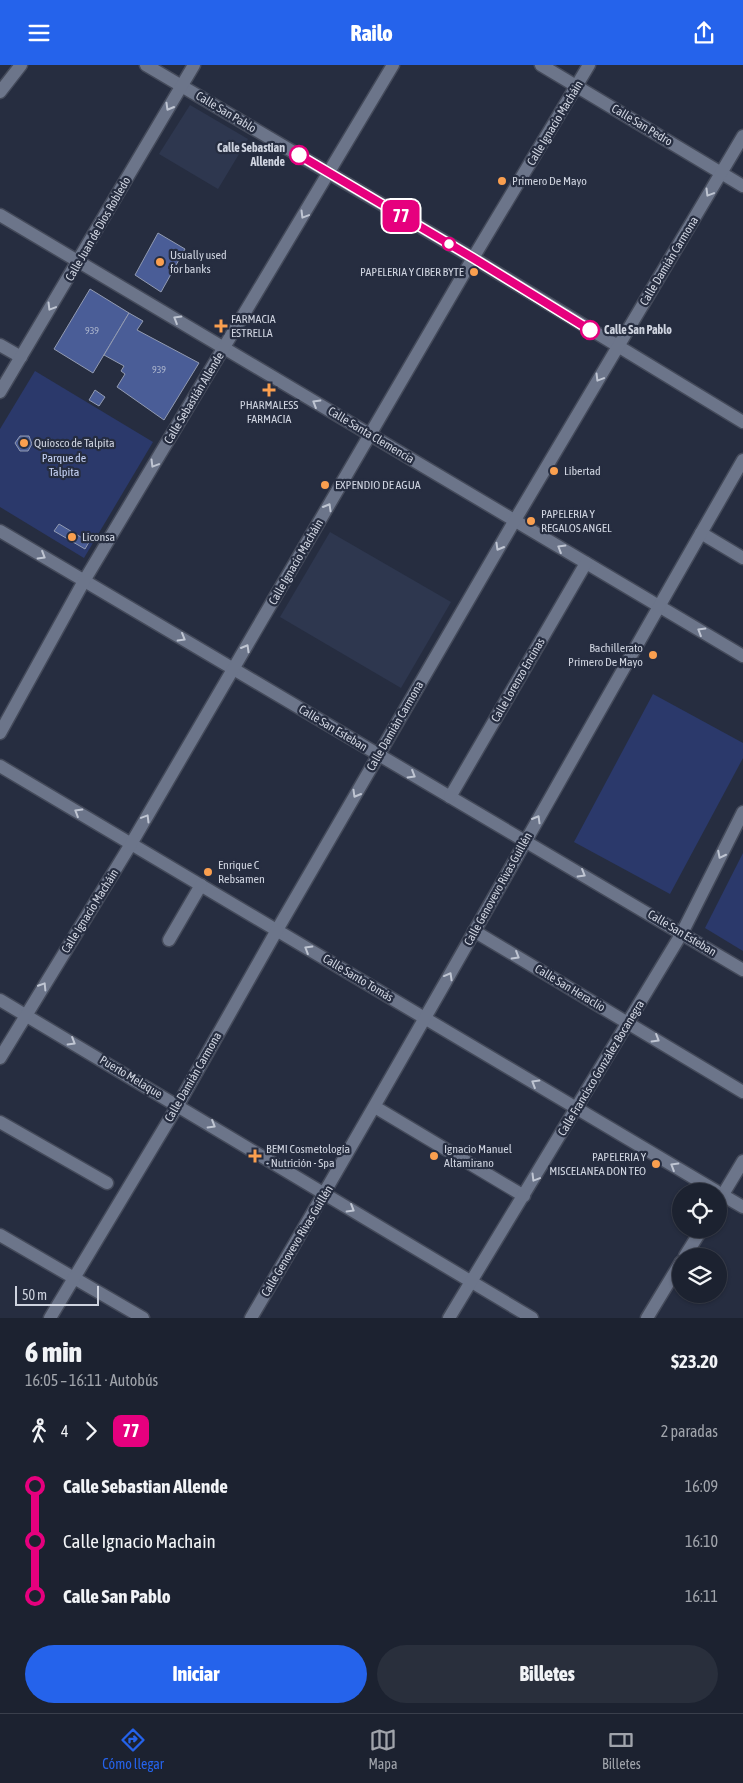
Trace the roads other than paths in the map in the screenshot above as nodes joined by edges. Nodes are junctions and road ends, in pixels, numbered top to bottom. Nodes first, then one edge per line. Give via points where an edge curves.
1 (21, 65) edge
2 (146, 65) edge
3 (194, 65) edge
4 (393, 65) edge
5 (541, 65) edge
6 (590, 65) edge
7 (182, 86) junction
8 (577, 86) junction
9 (0, 92) edge
10 (743, 136) edge
11 (328, 173) junction
12 (721, 173) junction
13 (743, 186) edge
14 (0, 215) edge
15 (473, 258) junction
16 (79, 262) junction
17 (0, 345) edge
18 (617, 347) junction
19 (224, 348) junction
20 (21, 357) junction
21 (0, 392) edge
22 (743, 422) edge
23 (370, 435) junction
24 (743, 460) edge
25 (514, 520) junction
26 (0, 531) edge
27 (701, 533) junction
28 (743, 558) edge
29 (586, 563) junction
30 (84, 581) junction
31 (658, 606) junction
32 (743, 656) edge
33 (234, 669) junction
34 (0, 733) edge
35 (378, 755) junction
36 (0, 766) edge
37 (450, 797) junction
38 (743, 812) edge
39 (524, 841) junction
40 (131, 844) junction
41 (201, 885) junction
42 (277, 930) junction
43 (474, 931) junction
44 (682, 933) junction
45 (170, 940) dead end
46 (743, 970) edge
47 (0, 1000) edge
48 (26, 1015) junction
49 (425, 1018) junction
50 (628, 1023) junction
51 (0, 1058) edge
52 (743, 1092) edge
53 (178, 1105) junction
54 (375, 1107) junction
55 (577, 1108) junction
56 (0, 1122) edge
57 (743, 1161) edge
58 (107, 1183) dead end
59 (699, 1183) edge
60 (727, 1184) edge
61 (325, 1194) junction
62 (524, 1196) junction
63 (727, 1199) edge
64 (743, 1207) edge
65 (0, 1235) edge
66 (672, 1277) edge
67 (74, 1278) junction
68 (472, 1282) junction
69 (50, 1318) edge
70 (143, 1318) edge
71 (251, 1318) edge
72 (450, 1318) edge
73 (532, 1318) edge
74 (647, 1318) edge

1 - 9 street
2 - 7 street, Calle San Pablo
3 - 7 street, Calle Juan de Dios Robledo
4 - 11 street, Calle Sebastián Allende
5 - 8 street, Calle San Pedro
6 - 8 street, Calle Ignacio Macháin
7 - 11 street, Calle San Pablo
7 -> 16 street, Calle Juan de Dios Robledo
8 - 12 street, Calle San Pedro
8 - 15 street, Calle Ignacio Macháin
10 - 12 street, Calle Damián Carmona
11 - 15 street, Calle San Pablo
11 -> 19 street, Calle Sebastián Allende
12 - 13 street, Calle San Pedro
12 -> 18 street, Calle Damián Carmona
14 - 16 street, Calle Santa Clemencia
15 - 18 street, Calle San Pablo
15 - 23 street, Calle Ignacio Macháin
19 -> 16 street, Calle Santa Clemencia
16 -> 20 street, Calle Juan de Dios Robledo
17 - 20 street
18 - 22 street, Calle San Pablo
18 -> 25 street, Calle Damián Carmona
23 -> 19 street, Calle Santa Clemencia
19 -> 30 street, Calle Sebastián Allende
20 - 21 street, Calle Juan de Dios Robledo
23 - 25 street, Calle Santa Clemencia
33 -> 23 street, Calle Ignacio Macháin
24 - 27 street, Calle Genovevo Rivas Guillén
29 -> 25 street, Calle Santa Clemencia
25 -> 35 street, Calle Damián Carmona
26 -> 30 street, Calle San Esteban
27 - 28 street
27 - 31 street, Calle Genovevo Rivas Guillén
29 - 31 street, Calle Santa Clemencia
29 - 37 street, Calle Lorenzo Encinas
30 -> 33 street, Calle San Esteban
30 - 34 street, Calle Sebastián Allende
32 -> 31 street, Calle Santa Clemencia
39 -> 31 street, Calle Genovevo Rivas Guillén
33 - 35 street, Calle San Esteban
40 -> 33 street, Calle Ignacio Macháin
35 -> 37 street, Calle San Esteban
35 -> 42 street, Calle Damián Carmona
40 -> 36 street, Calle Santo Tomás
37 - 39 street, Calle San Esteban
38 -> 44 street, Calle Francisco González Bocanegra
39 - 43 street, Calle Genovevo Rivas Guillén
39 -> 44 street, Calle San Esteban
40 - 41 street, Calle Santo Tomás
48 -> 40 street, Calle Ignacio Macháin
41 - 42 street, Calle Santo Tomás
41 - 45 street
49 -> 42 street, Calle Santo Tomás
42 - 53 street, Calle Damián Carmona
49 -> 43 street, Calle Genovevo Rivas Guillén
43 -> 50 street, Calle San Heraclio
44 - 46 street, Calle San Esteban
44 - 50 street, Calle Francisco González Bocanegra
47 - 48 street, Puerto Melaque
48 - 51 street, Calle Ignacio Macháin
48 -> 53 street, Puerto Melaque
49 - 54 street, Calle Genovevo Rivas Guillén
55 -> 49 street, Calle Santo Tomás
50 -> 52 street, Calle San Heraclio
50 - 55 street, Calle Francisco González Bocanegra
53 -> 61 street, Puerto Melaque
53 - 67 street, Calle Damián Carmona
54 - 61 street, Calle Genovevo Rivas Guillén
54 - 62 street
59 -> 55 street, Calle Santo Tomás
55 -> 62 street, Calle Francisco González Bocanegra
56 - 58 street
57 - 60 street
61 -> 68 street, Puerto Melaque
61 - 71 street, Calle Genovevo Rivas Guillén
62 - 68 street, Calle Francisco González Bocanegra
63 - 64 street, Calle Santo Tomás
65 - 67 street
66 - 74 street
67 - 69 street, Calle Damián Carmona
67 - 70 street
68 - 72 street, Calle Francisco González Bocanegra
68 - 73 street, Puerto Melaque

